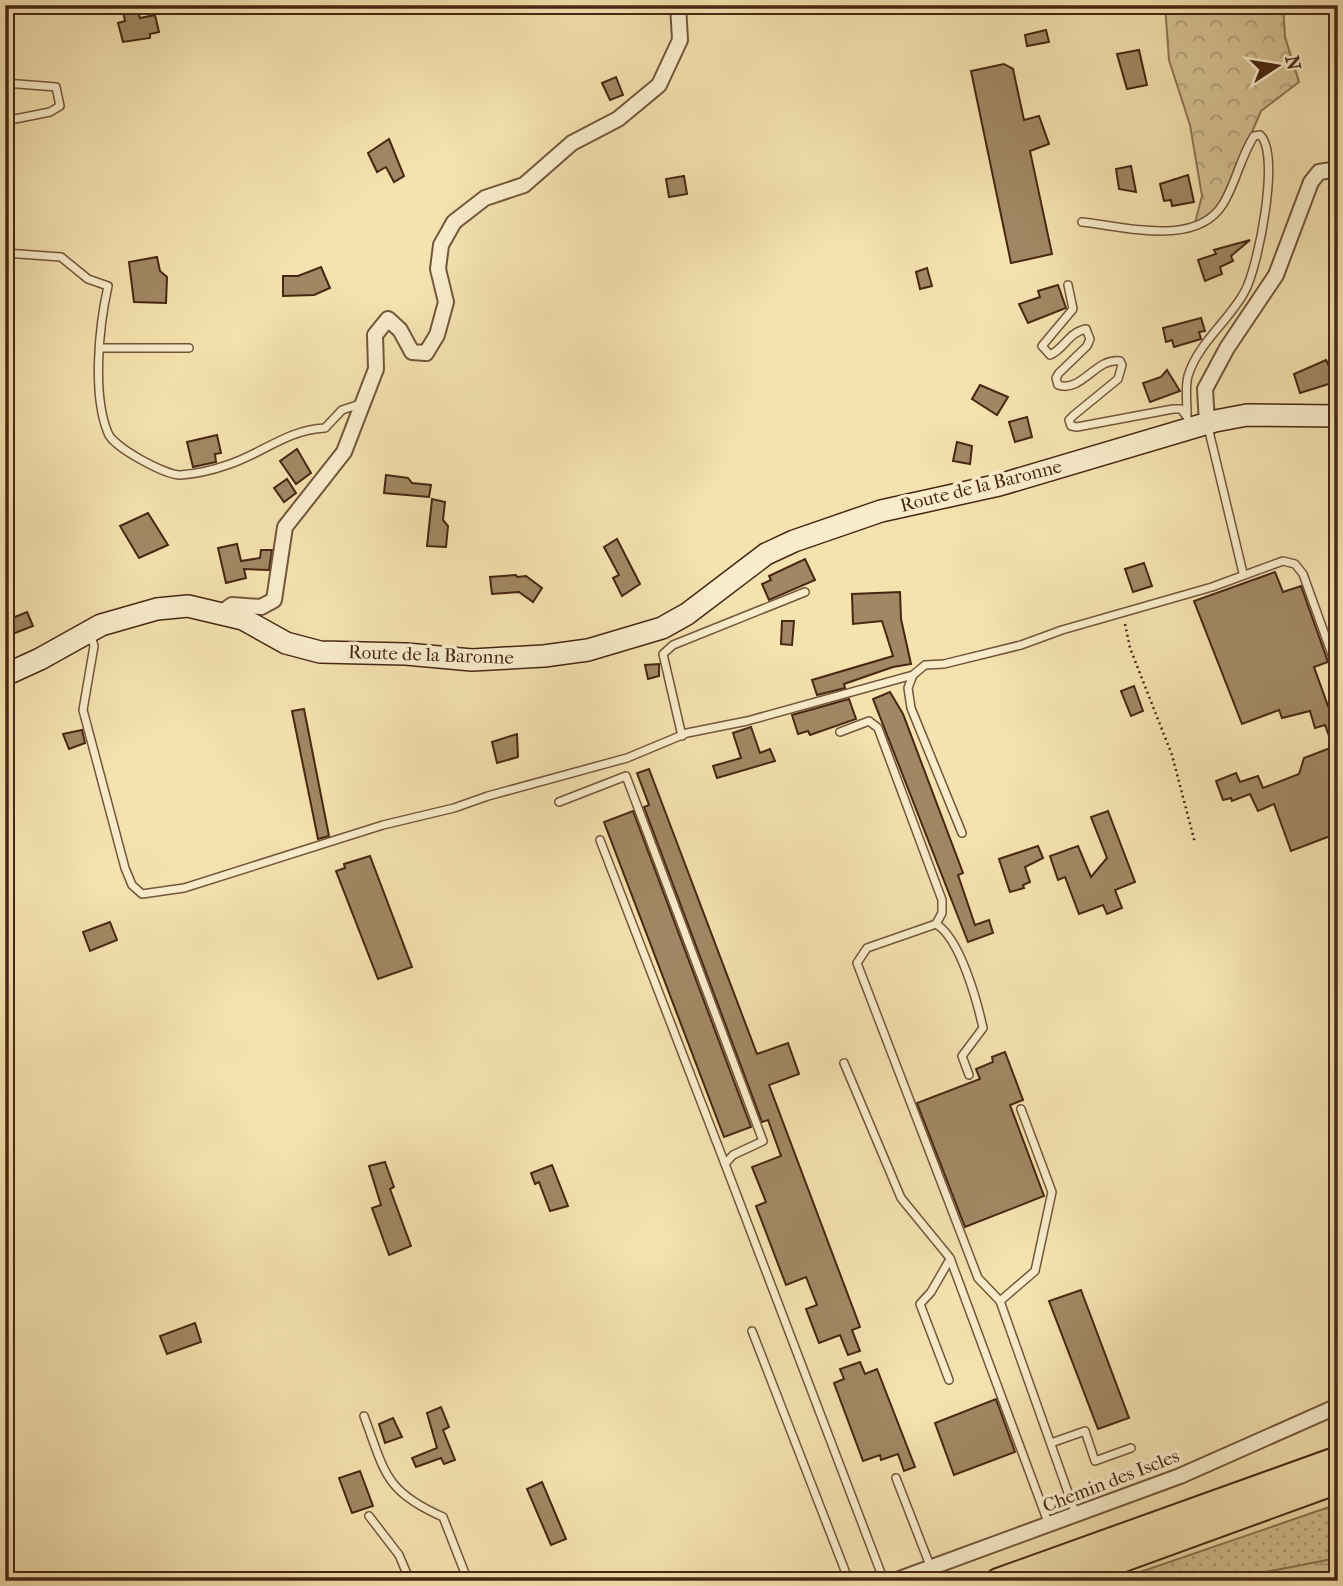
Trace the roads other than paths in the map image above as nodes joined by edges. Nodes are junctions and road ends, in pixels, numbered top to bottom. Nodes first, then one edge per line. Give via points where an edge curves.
1 (678, 5) edge
2 (5, 83) edge
3 (5, 121) edge
4 (1338, 169) edge
5 (1082, 222) dead end
6 (5, 253) edge
7 (1068, 285) dead end
8 (100, 348) junction
9 (189, 348) dead end
10 (363, 403) junction
11 (1338, 416) edge
12 (1195, 422) junction
13 (1243, 573) junction
14 (805, 592) dead end
15 (222, 612) junction
16 (89, 631) junction
17 (1338, 671) edge
18 (5, 675) edge
19 (913, 675) junction
20 (840, 732) dead end
21 (682, 736) junction
22 (559, 802) dead end
23 (962, 833) dead end
24 (600, 840) dead end
25 (936, 924) junction
26 (844, 1063) dead end
27 (969, 1075) dead end
28 (1021, 1109) dead end
29 (725, 1164) junction
30 (950, 1258) junction
31 (1000, 1301) junction
32 (752, 1331) dead end
33 (949, 1380) dead end
34 (1338, 1406) edge
35 (364, 1416) dead end
36 (1051, 1443) junction
37 (1131, 1448) dead end
38 (1338, 1459) edge
39 (895, 1478) dead end
40 (1338, 1481) edge
41 (369, 1516) dead end
42 (1076, 1516) junction
43 (1049, 1525) junction
44 (931, 1568) junction
45 (410, 1581) edge
46 (468, 1581) edge
47 (849, 1581) edge
48 (884, 1581) edge
49 (894, 1581) edge
50 (998, 1581) edge
51 (1063, 1581) edge

1 - 10 street via 680,40 659,85 618,119 572,143 524,185 485,198 454,222 441,245 439,269 446,302 437,335 426,353 412,352 388,319 375,335 376,369
2 - 3 lane via 56,87 60,106
4 - 12 street via 1319,172 1311,182 1276,275 1227,348 1205,389
5 - 12 lane via 1161,230 1201,225 1224,203 1254,136 1266,140 1268,188 1252,271 1245,291 1202,348 1188,377
6 - 8 lane via 61,257 88,279 108,286 100,319
7 - 12 lane via 1073,309 1042,346 1050,355 1055,353 1079,330 1086,329 1090,339 1059,373 1058,385 1071,386 1109,361 1122,365 1118,379 1074,415 1071,426 1173,409 1181,409
8 - 9 lane
8 - 10 lane via 101,411 109,437 142,461 177,475 227,465 303,429 325,428 342,410
10 - 15 street via 344,452 289,519 274,600 261,607 232,605
11 - 12 main road, Route de la Baronne via 1247,415
12 - 13 lane
12 - 15 main road, Route de la Baronne via 1013,482 881,511 794,541 766,554 670,623 588,650 472,660 320,652 286,643
13 - 17 lane via 1283,561 1296,564
13 - 19 lane via 1212,587 1021,646 925,665
14 - 21 lane via 673,645 663,654
15 - 16 main road, Route de la Baronne via 188,606 157,608
16 - 18 main road, Route de la Baronne
16 - 21 lane via 94,646 83,710 125,868 142,894 184,888 383,825 589,770
19 - 21 lane
19 - 23 lane via 908,688 911,708
20 - 25 lane via 869,721 878,728 942,900
22 - 29 lane via 626,776 763,1141 733,1155
24 - 29 lane
25 - 27 lane via 946,930 955,946 980,1012 983,1028 962,1056
25 - 31 lane via 867,948 858,963 978,1278
26 - 30 lane via 901,1198
28 - 31 lane via 1052,1192 1035,1271
29 - 48 lane
30 - 33 lane via 920,1304
30 - 43 lane
31 - 36 lane
32 - 47 lane
34 - 42 street, Chemin des Iscles
35 - 46 lane via 388,1480 400,1494 443,1517
36 - 37 lane via 1084,1432 1095,1461
36 - 42 lane
38 - 50 highway
39 - 44 lane
40 - 51 highway
41 - 45 lane via 399,1555
42 - 43 street, Chemin des Iscles
43 - 44 street, Chemin des Iscles
44 - 49 street, Chemin des Iscles

